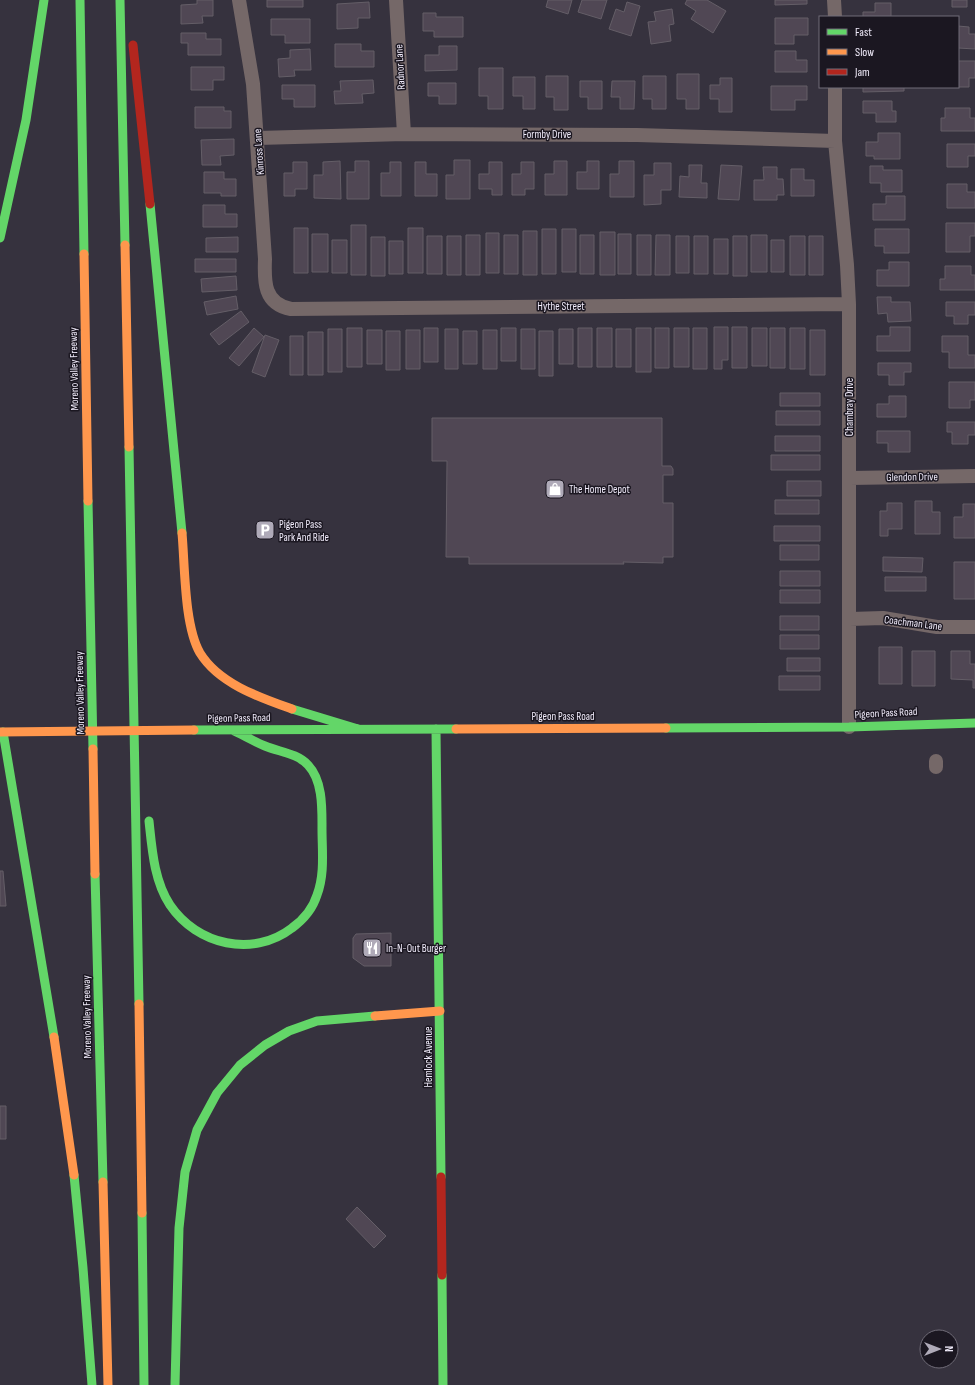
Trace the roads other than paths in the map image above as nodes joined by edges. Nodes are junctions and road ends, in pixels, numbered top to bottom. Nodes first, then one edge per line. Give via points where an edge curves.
1 (44, 0) edge
2 (80, 0) edge
3 (120, 0) edge
4 (239, 0) edge
5 (396, 0) edge
6 (834, 0) edge
7 (835, 16) edge
8 (132, 38) dead end
9 (835, 88) edge
10 (404, 134) junction
11 (258, 138) junction
12 (835, 141) junction
13 (0, 238) edge
14 (274, 303) joint
15 (849, 304) junction
16 (975, 476) edge
17 (850, 478) junction
18 (850, 618) junction
19 (975, 627) edge
20 (975, 723) edge
21 (849, 727) junction
22 (358, 729) junction
23 (436, 729) junction
24 (232, 730) junction
25 (2, 732) edge
26 (139, 771) junction
27 (145, 794) dead end
28 (147, 810) dead end
29 (440, 1011) junction
30 (92, 1385) edge
31 (108, 1385) edge
32 (144, 1385) edge
33 (175, 1385) edge
34 (443, 1385) edge

1 - 13 main road via 36,66 19,162
2 - 31 main road, Moreno Valley Freeway via 93,773
3 - 26 main road via 134,690
4 - 11 street, Kinross Lane via 253,84
5 - 10 street, Radnor Lane
6 - 7 street
8 - 22 main road via 153,228 190,622 201,654 222,677 250,693
9 - 12 street, Chambray Drive
10 - 11 street, Formby Drive
10 - 12 street, Formby Drive via 637,135
11 - 14 street, Kinross Lane via 264,278
12 - 15 street, Chambray Drive
14 - 15 street, Hythe Street via 291,309
15 - 17 street, Chambray Drive
16 - 17 street, Glendon Drive
17 - 18 street, Chambray Drive
18 - 19 street, Coachman Lane via 883,618 937,627
18 - 21 street, Chambray Drive
20 - 21 main road, Pigeon Pass Road
21 - 23 main road, Pigeon Pass Road
22 - 23 main road, Pigeon Pass Road
22 - 24 main road, Pigeon Pass Road
23 - 29 main road, Hemlock Avenue
24 - 25 main road, Pigeon Pass Road
24 - 28 main road via 303,760 316,778 320,790 322,817 322,871 314,903 304,917 280,937 243,946 222,942 191,928 171,906 156,876
25 - 30 main road via 42,960 71,1152 87,1307
26 - 27 main road
26 - 32 main road
29 - 33 main road via 317,1021 288,1031 240,1065 217,1093 197,1130 185,1172 179,1228
29 - 34 main road, Hemlock Avenue

